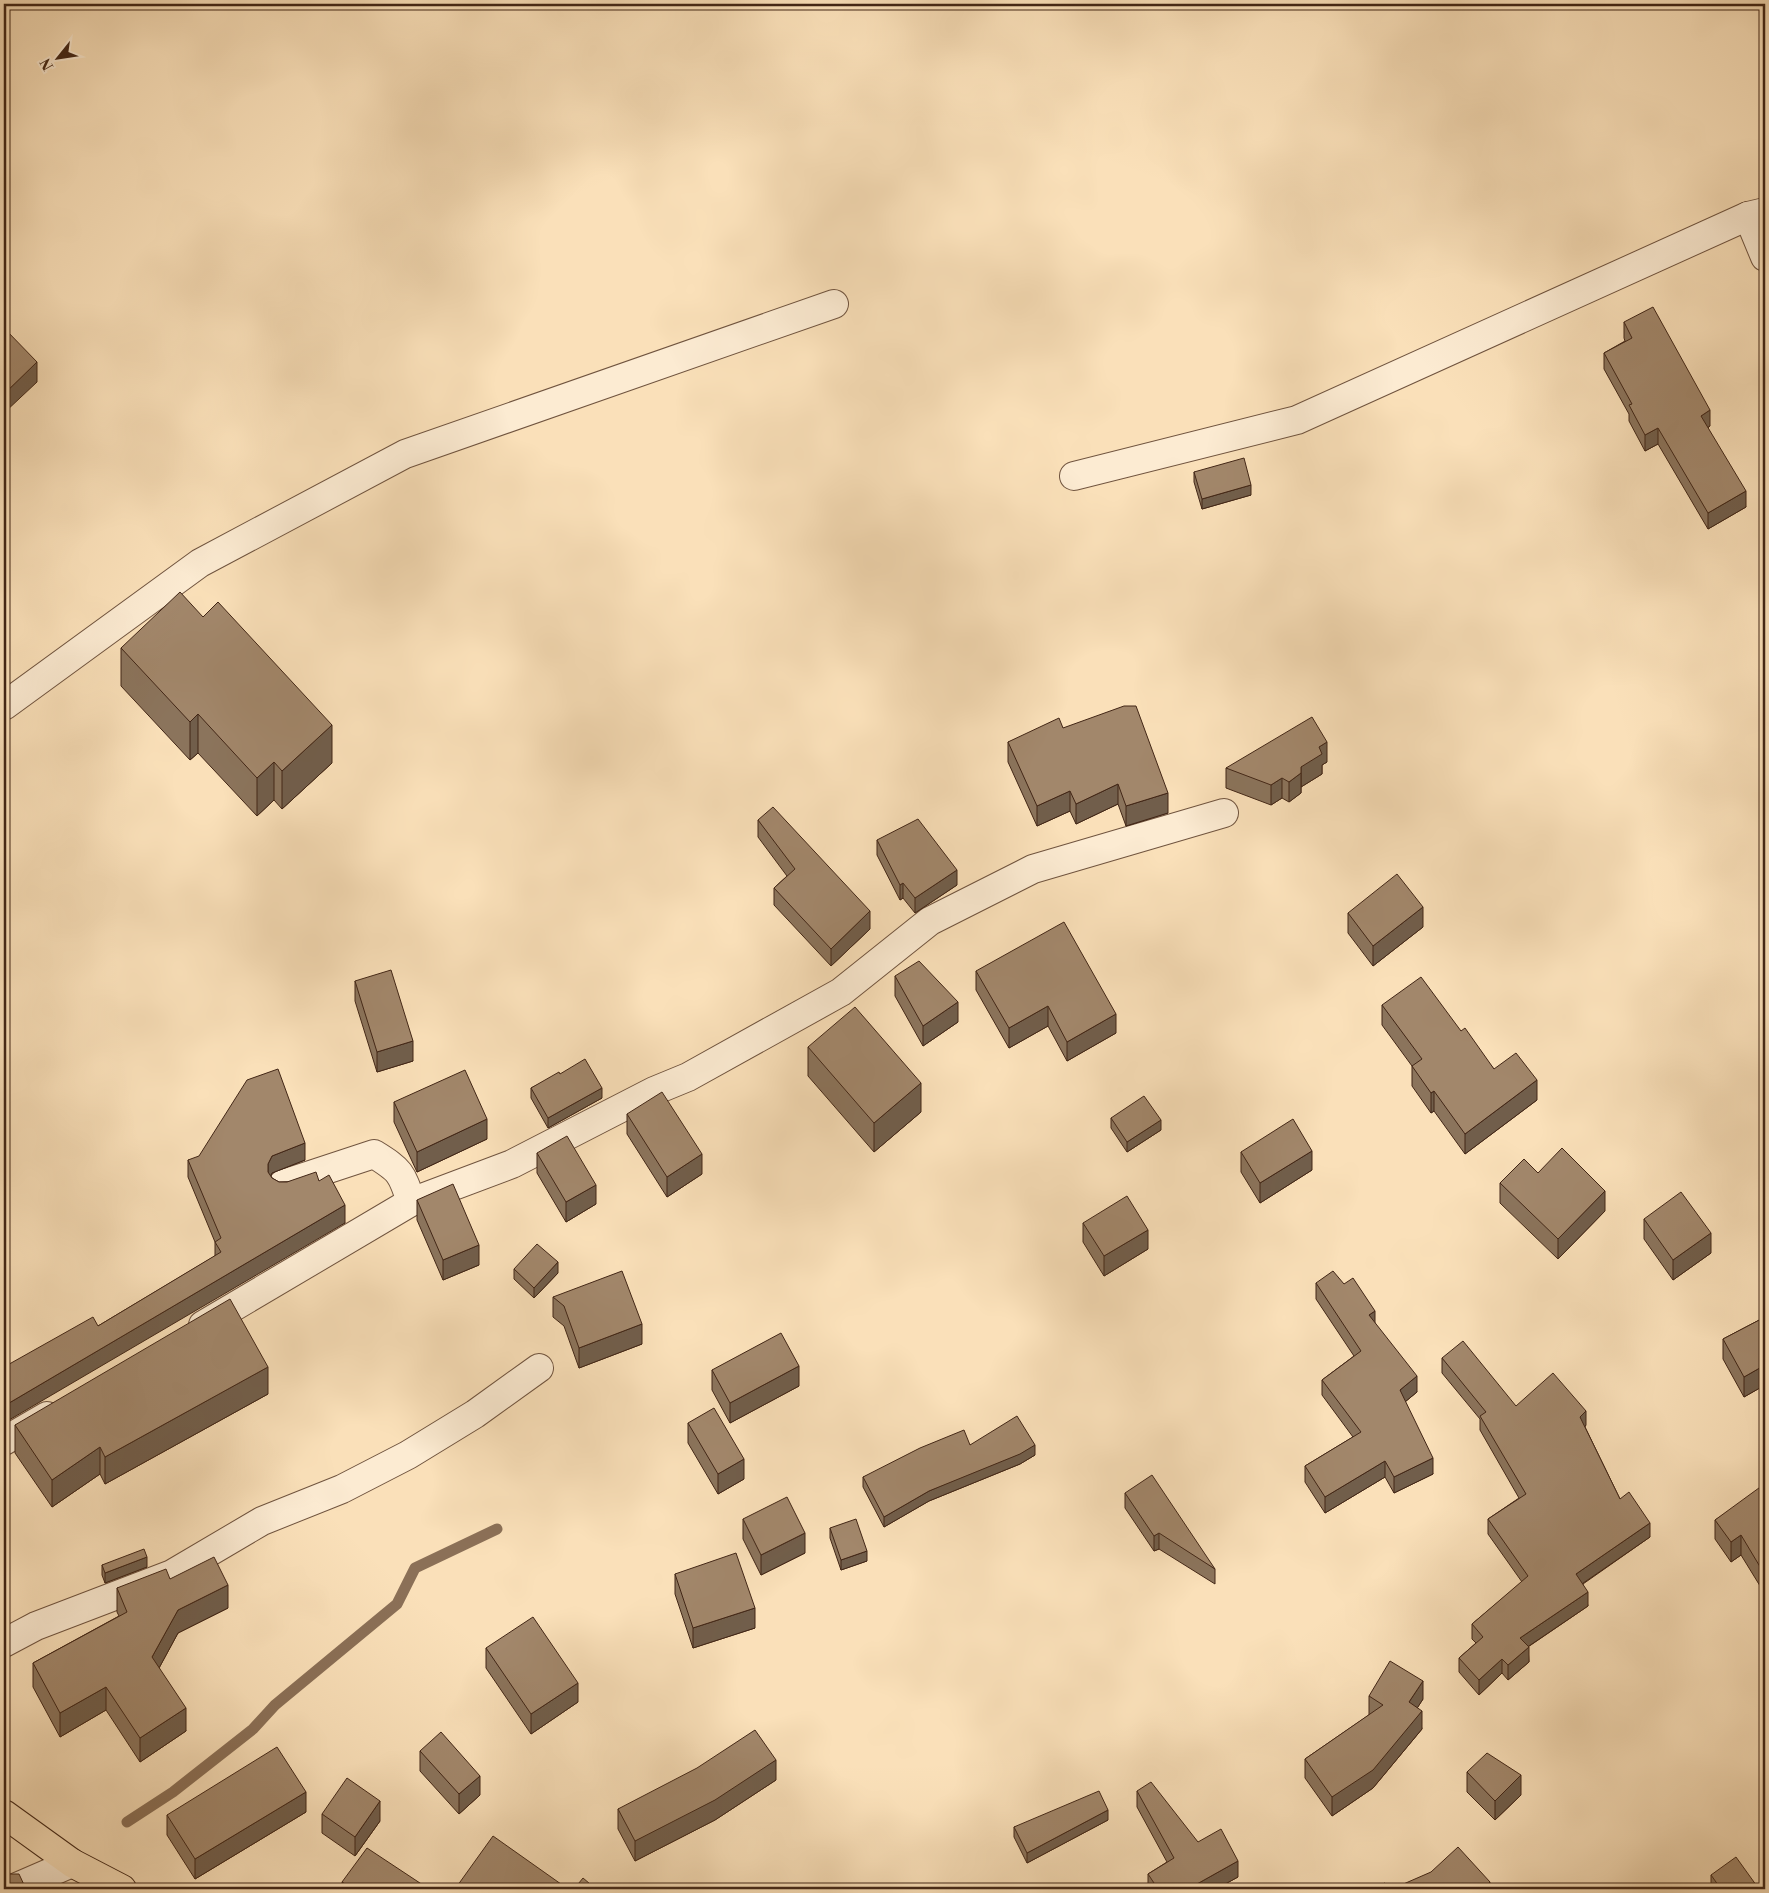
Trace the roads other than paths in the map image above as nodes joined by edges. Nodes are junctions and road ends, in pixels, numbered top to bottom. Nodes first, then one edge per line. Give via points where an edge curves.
1 (1757, 214) edge
2 (1765, 257) edge
3 (834, 304) dead end
4 (1074, 476) dead end
5 (4, 706) edge
6 (1224, 813) dead end
7 (283, 1184) edge
8 (411, 1202) junction
9 (181, 1338) edge
10 (539, 1368) dead end
11 (72, 1401) edge
12 (4, 1441) edge
13 (4, 1643) edge
14 (4, 1814) edge
15 (72, 1863) junction
16 (12, 1889) edge
17 (122, 1889) edge

1 - 2 street
1 - 4 street via 1297,420
3 - 5 street via 406,454 200,563
6 - 8 street via 1034,869 930,922 841,992 688,1076 512,1164
7 - 8 street via 374,1154 396,1167
8 - 9 street
10 - 13 street via 475,1414 408,1455 342,1488 262,1521 172,1574 36,1626
11 - 12 street
14 - 15 main road
15 - 16 street
15 - 17 main road

